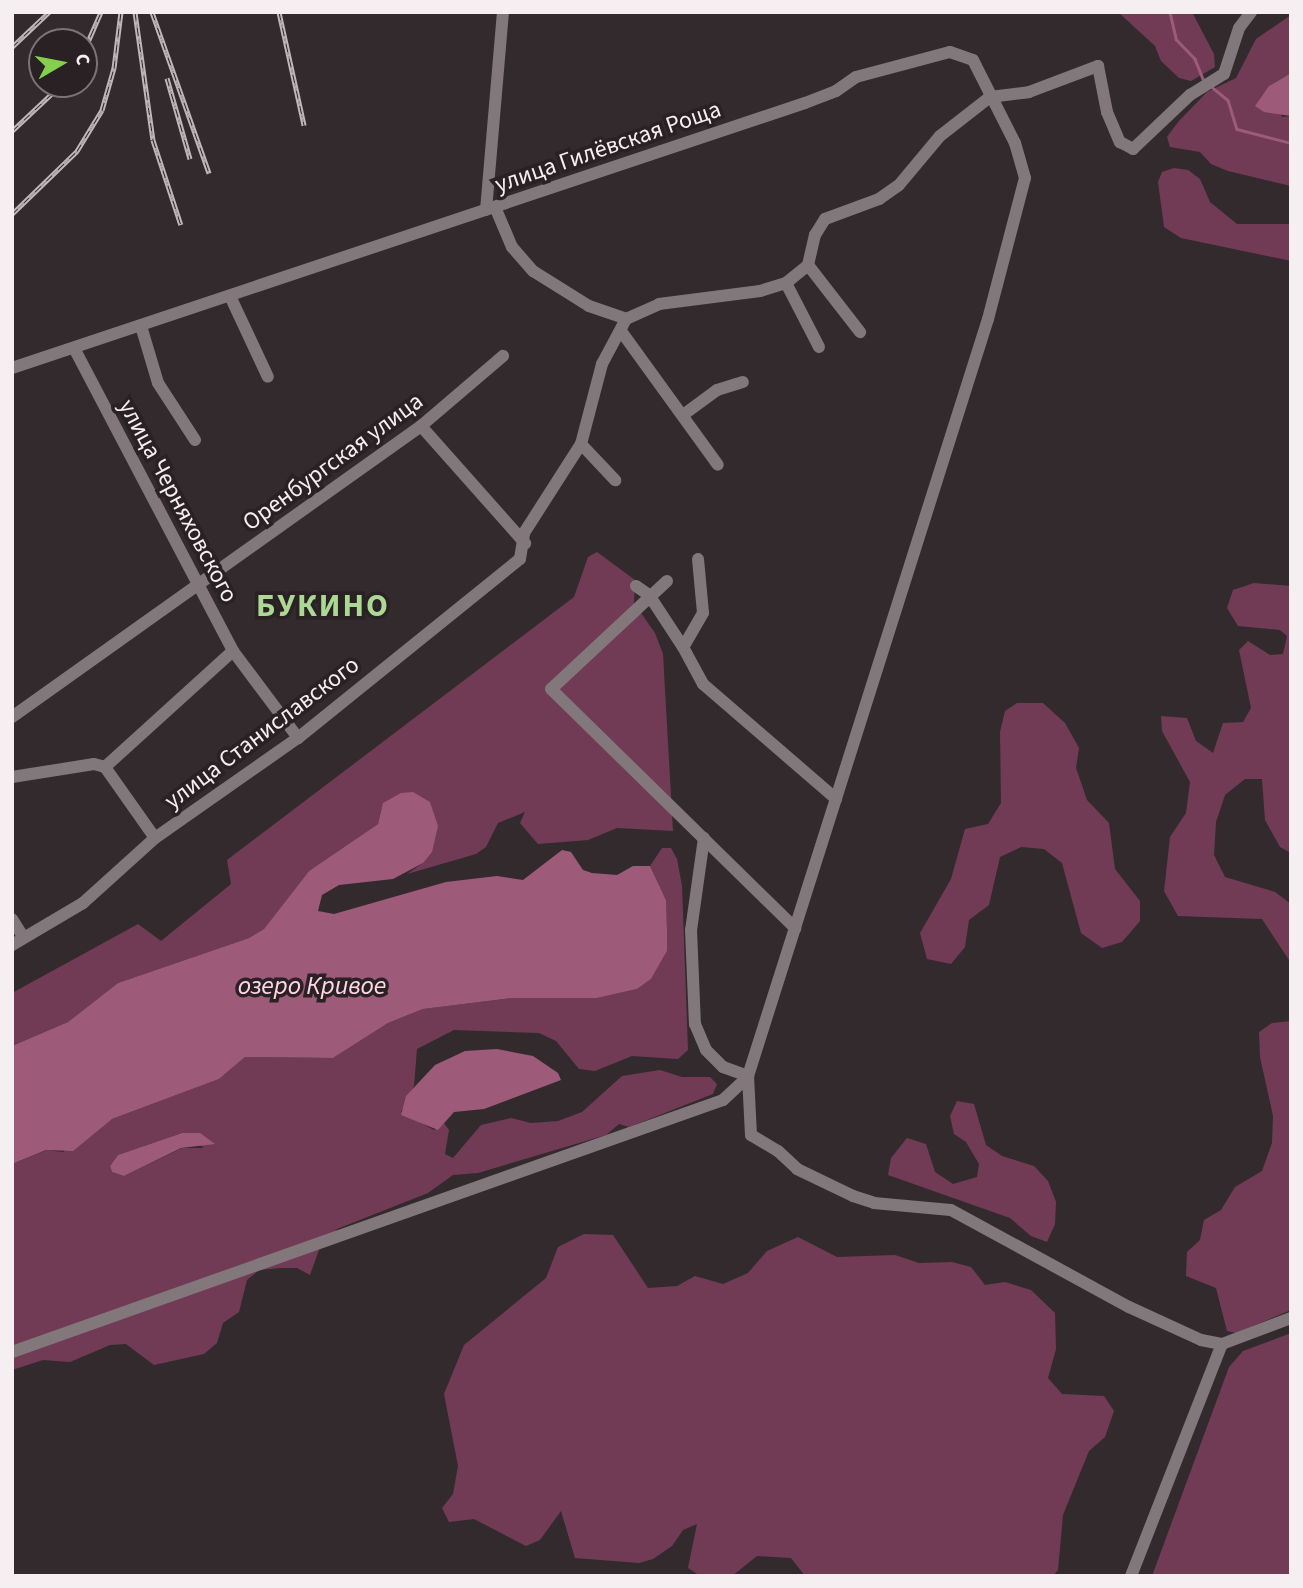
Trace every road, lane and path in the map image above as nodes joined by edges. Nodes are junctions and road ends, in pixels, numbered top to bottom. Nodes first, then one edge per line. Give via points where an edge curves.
1 (503, 12) edge
2 (1251, 12) edge
3 (990, 97) junction
4 (491, 209) junction
5 (808, 265) junction
6 (786, 282) junction
7 (230, 296) junction
8 (623, 325) junction
9 (141, 326) junction
10 (860, 332) dead end
11 (74, 348) junction
12 (819, 348) dead end
13 (502, 356) dead end
14 (12, 368) edge
15 (268, 377) dead end
16 (743, 382) dead end
17 (683, 415) junction
18 (421, 426) junction
19 (195, 440) dead end
20 (581, 444) junction
21 (718, 465) dead end
22 (615, 480) dead end
23 (525, 543) junction
24 (698, 559) dead end
25 (667, 581) dead end
26 (198, 586) junction
27 (636, 586) dead end
28 (650, 597) junction
29 (683, 647) junction
30 (233, 651) junction
31 (12, 717) edge
32 (298, 738) junction
33 (105, 767) junction
34 (12, 777) edge
35 (836, 799) junction
36 (155, 838) junction
37 (704, 838) junction
38 (12, 919) edge
39 (795, 928) junction
40 (24, 938) junction
41 (12, 945) edge
42 (748, 1076) junction
43 (1291, 1318) edge
44 (1222, 1344) junction
45 (12, 1352) edge
46 (1131, 1576) edge

1 - 4 street
2 - 3 street via 1239,28 1224,74 1190,95 1133,149 1120,142 1107,112 1098,66 1028,92
3 - 4 street, улица Гилёвская Роща via 973,60 963,53 937,54 856,77 836,92
3 - 5 street via 940,136 899,185 879,199 825,219 815,235
3 - 35 street, улица Гилёвская Роща via 1015,142 1025,178
4 - 7 street, улица Гилёвская Роща
4 - 8 street via 512,247 533,271
5 - 6 street
5 - 10 street
6 - 8 street via 760,291 660,304
6 - 12 street
7 - 9 street, улица Гилёвская Роща
7 - 15 street
8 - 17 street
8 - 20 street, улица Станиславского via 601,364
9 - 11 street, улица Гилёвская Роща
9 - 19 street via 158,383
11 - 14 street, улица Гилёвская Роща
11 - 26 street, улица Черняховского
13 - 18 street, Оренбургская улица
16 - 17 street via 717,390
17 - 21 street
18 - 23 street
18 - 26 street, Оренбургская улица
20 - 22 street
20 - 23 street, улица Станиславского via 524,533
23 - 32 street, улица Станиславского via 520,559
24 - 29 street via 703,613
25 - 28 street
26 - 30 street, улица Черняховского
26 - 31 street, Оренбургская улица
27 - 28 street
28 - 29 street
28 - 37 street via 551,689
29 - 35 street via 704,684
30 - 32 street, улица Черняховского
30 - 33 street
32 - 36 street, улица Станиславского
33 - 34 street via 94,764
33 - 36 street
35 - 39 street, улица Гилёвская Роща
36 - 40 street, улица Станиславского via 83,903
37 - 39 street
37 - 42 street via 691,930 695,1024 706,1051 723,1068
38 - 40 street
39 - 42 street, улица Гилёвская Роща
40 - 41 street, улица Станиславского
42 - 44 street via 751,1135 797,1169 874,1203 951,1210 1167,1326
42 - 45 street via 723,1100
43 - 44 street
44 - 46 street

